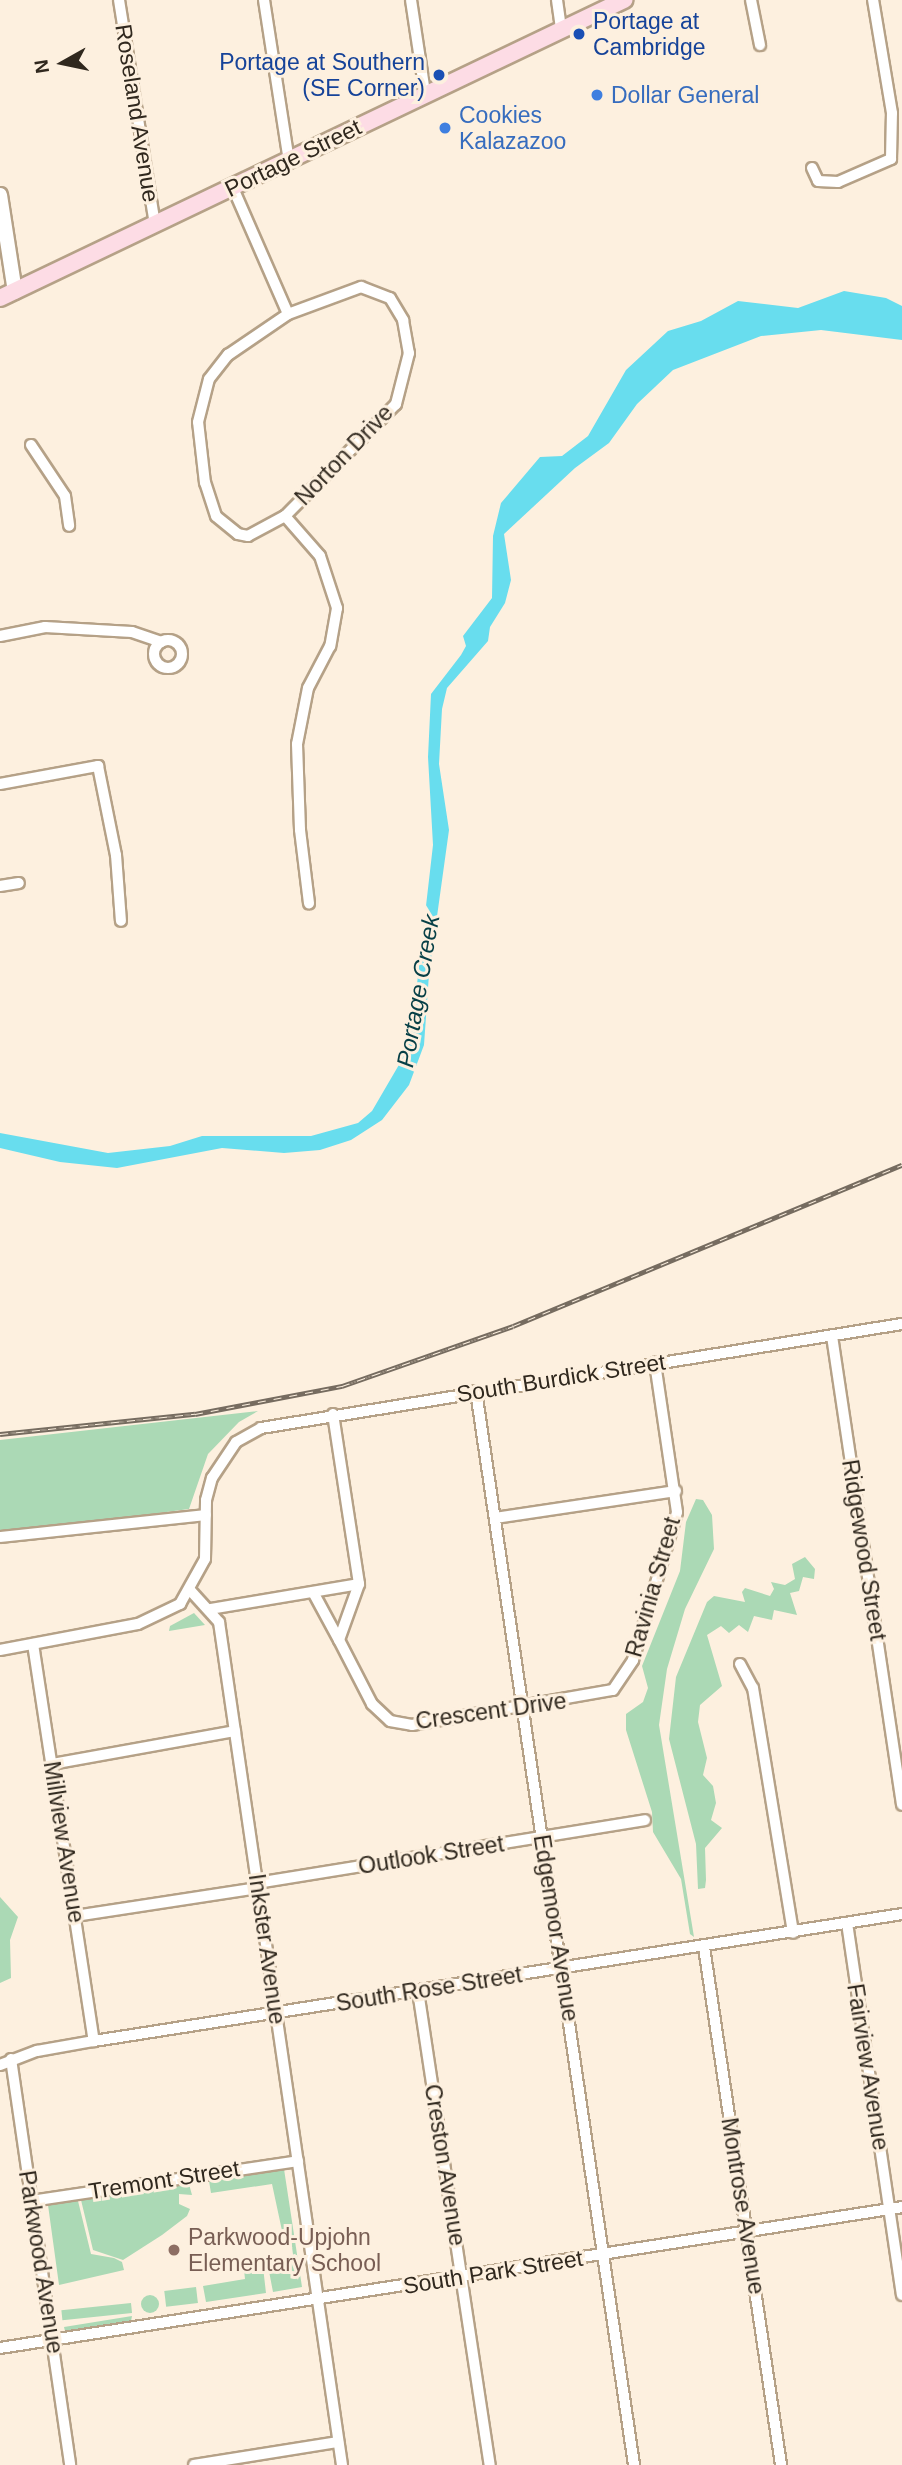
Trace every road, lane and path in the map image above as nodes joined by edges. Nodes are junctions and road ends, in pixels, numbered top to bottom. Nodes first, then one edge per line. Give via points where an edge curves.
1 (119, 0) edge
2 (264, 0) edge
3 (411, 0) edge
4 (557, 0) edge
5 (624, 0) edge
6 (751, 0) edge
7 (873, 0) edge
8 (561, 30) junction
9 (760, 45) dead end
10 (425, 93) junction
11 (289, 161) junction
12 (812, 168) dead end
13 (233, 188) junction
14 (0, 195) edge
15 (155, 225) junction
16 (7, 295) edge
17 (288, 314) junction
18 (31, 445) dead end
19 (285, 516) junction
20 (69, 526) dead end
21 (0, 636) edge
22 (160, 642) dead end
23 (0, 784) edge
24 (19, 883) dead end
25 (0, 886) edge
26 (309, 903) dead end
27 (121, 921) dead end
28 (902, 1325) edge
29 (832, 1336) junction
30 (655, 1363) junction
31 (476, 1391) junction
32 (333, 1414) junction
33 (676, 1491) junction
34 (206, 1515) junction
35 (495, 1518) junction
36 (0, 1537) edge
37 (359, 1584) junction
38 (190, 1590) junction
39 (313, 1592) junction
40 (210, 1609) junction
41 (339, 1640) junction
42 (33, 1644) junction
43 (0, 1650) edge
44 (740, 1664) dead end
45 (620, 1684) joint
46 (524, 1707) junction
47 (235, 1731) junction
48 (52, 1764) junction
49 (902, 1805) edge
50 (645, 1820) dead end
51 (542, 1837) junction
52 (258, 1886) junction
53 (902, 1914) edge
54 (75, 1916) junction
55 (847, 1923) junction
56 (793, 1933) junction
57 (704, 1947) junction
58 (562, 1968) junction
59 (418, 1991) junction
60 (276, 2014) junction
61 (94, 2041) junction
62 (11, 2059) junction
63 (0, 2065) edge
64 (298, 2161) junction
65 (31, 2201) junction
66 (902, 2207) edge
67 (889, 2209) junction
68 (747, 2231) junction
69 (603, 2254) junction
70 (462, 2277) junction
71 (902, 2295) edge
72 (319, 2300) junction
73 (53, 2340) junction
74 (0, 2348) edge
75 (338, 2442) junction
76 (71, 2465) edge
77 (194, 2465) edge
78 (342, 2465) edge
79 (489, 2465) edge
80 (634, 2465) edge
81 (781, 2465) edge

1 - 15 street, Roseland Avenue
2 - 11 street
3 - 10 street
4 - 8 street
5 - 8 main road, Portage Street
6 - 9 street
7 - 12 street via 892,113 891,159 853,177 818,181
8 - 10 main road, Portage Street
10 - 11 main road, Portage Street
11 - 13 main road, Portage Street
13 - 15 main road, Portage Street
13 - 17 street
14 - 16 street
15 - 16 main road, Portage Street
17 - 19 street via 219,363 202,394 198,422 210,505 225,527 248,536
17 - 19 street, Norton Drive via 361,287 372,288 398,307 409,352 401,394 388,415
18 - 20 street via 65,496
19 - 26 street via 320,556 337,608 335,631 304,699 298,744 300,830
21 - 22 street via 45,627 132,632
23 - 27 street via 98,766 116,855
24 - 25 street
28 - 29 street, South Burdick Street
29 - 30 street, South Burdick Street
29 - 49 street, Ridgewood Street
30 - 31 street, South Burdick Street
30 - 33 street, Ravinia Street
31 - 32 street, South Burdick Street
31 - 35 street, Edgemoor Avenue
32 - 34 street, South Burdick Street via 261,1427 228,1451 212,1478
32 - 37 street
33 - 35 street
33 - 45 street, Ravinia Street via 671,1545 633,1660
34 - 36 street
34 - 38 street via 207,1550
35 - 46 street, Edgemoor Avenue
37 - 39 street
37 - 41 street
38 - 40 street, Inkster Avenue
38 - 42 street via 180,1604 152,1621
39 - 40 street
39 - 41 street, Crescent Drive
40 - 47 street, Inkster Avenue via 219,1622
41 - 46 street, Crescent Drive via 372,1704 390,1721 412,1725
42 - 43 street
42 - 48 street, Millview Avenue
44 - 56 street via 753,1688
45 - 46 street, Crescent Drive via 595,1696
46 - 51 street, Edgemoor Avenue
47 - 48 street
47 - 52 street, Inkster Avenue
48 - 54 street, Millview Avenue
50 - 51 street, Outlook Street
51 - 52 street, Outlook Street
51 - 58 street, Edgemoor Avenue
52 - 54 street, Outlook Street
52 - 60 street, Inkster Avenue
53 - 55 street, South Rose Street
54 - 61 street, Millview Avenue
55 - 56 street, South Rose Street
55 - 67 street, Fairview Avenue
56 - 57 street, South Rose Street
57 - 58 street, South Rose Street
57 - 68 street, Montrose Avenue
58 - 59 street, South Rose Street
58 - 69 street, Edgemoor Avenue
59 - 60 street, South Rose Street
59 - 70 street, Creston Avenue
60 - 61 street, South Rose Street
60 - 64 street, Inkster Avenue
61 - 62 street, South Rose Street
62 - 63 street, South Rose Street
62 - 65 street, Parkwood Avenue
64 - 65 street, Tremont Street
64 - 72 street, Inkster Avenue
65 - 73 street, Parkwood Avenue
66 - 67 street, South Park Street
67 - 68 street, South Park Street
67 - 71 street, Fairview Avenue
68 - 69 street, South Park Street
68 - 81 street, Montrose Avenue
69 - 70 street, South Park Street
69 - 80 street, Edgemoor Avenue
70 - 72 street, South Park Street
70 - 79 street, Creston Avenue
72 - 73 street, South Park Street
72 - 75 street, Inkster Avenue
73 - 74 street, South Park Street
73 - 76 street, Parkwood Avenue
75 - 77 street
75 - 78 street, Inkster Avenue

